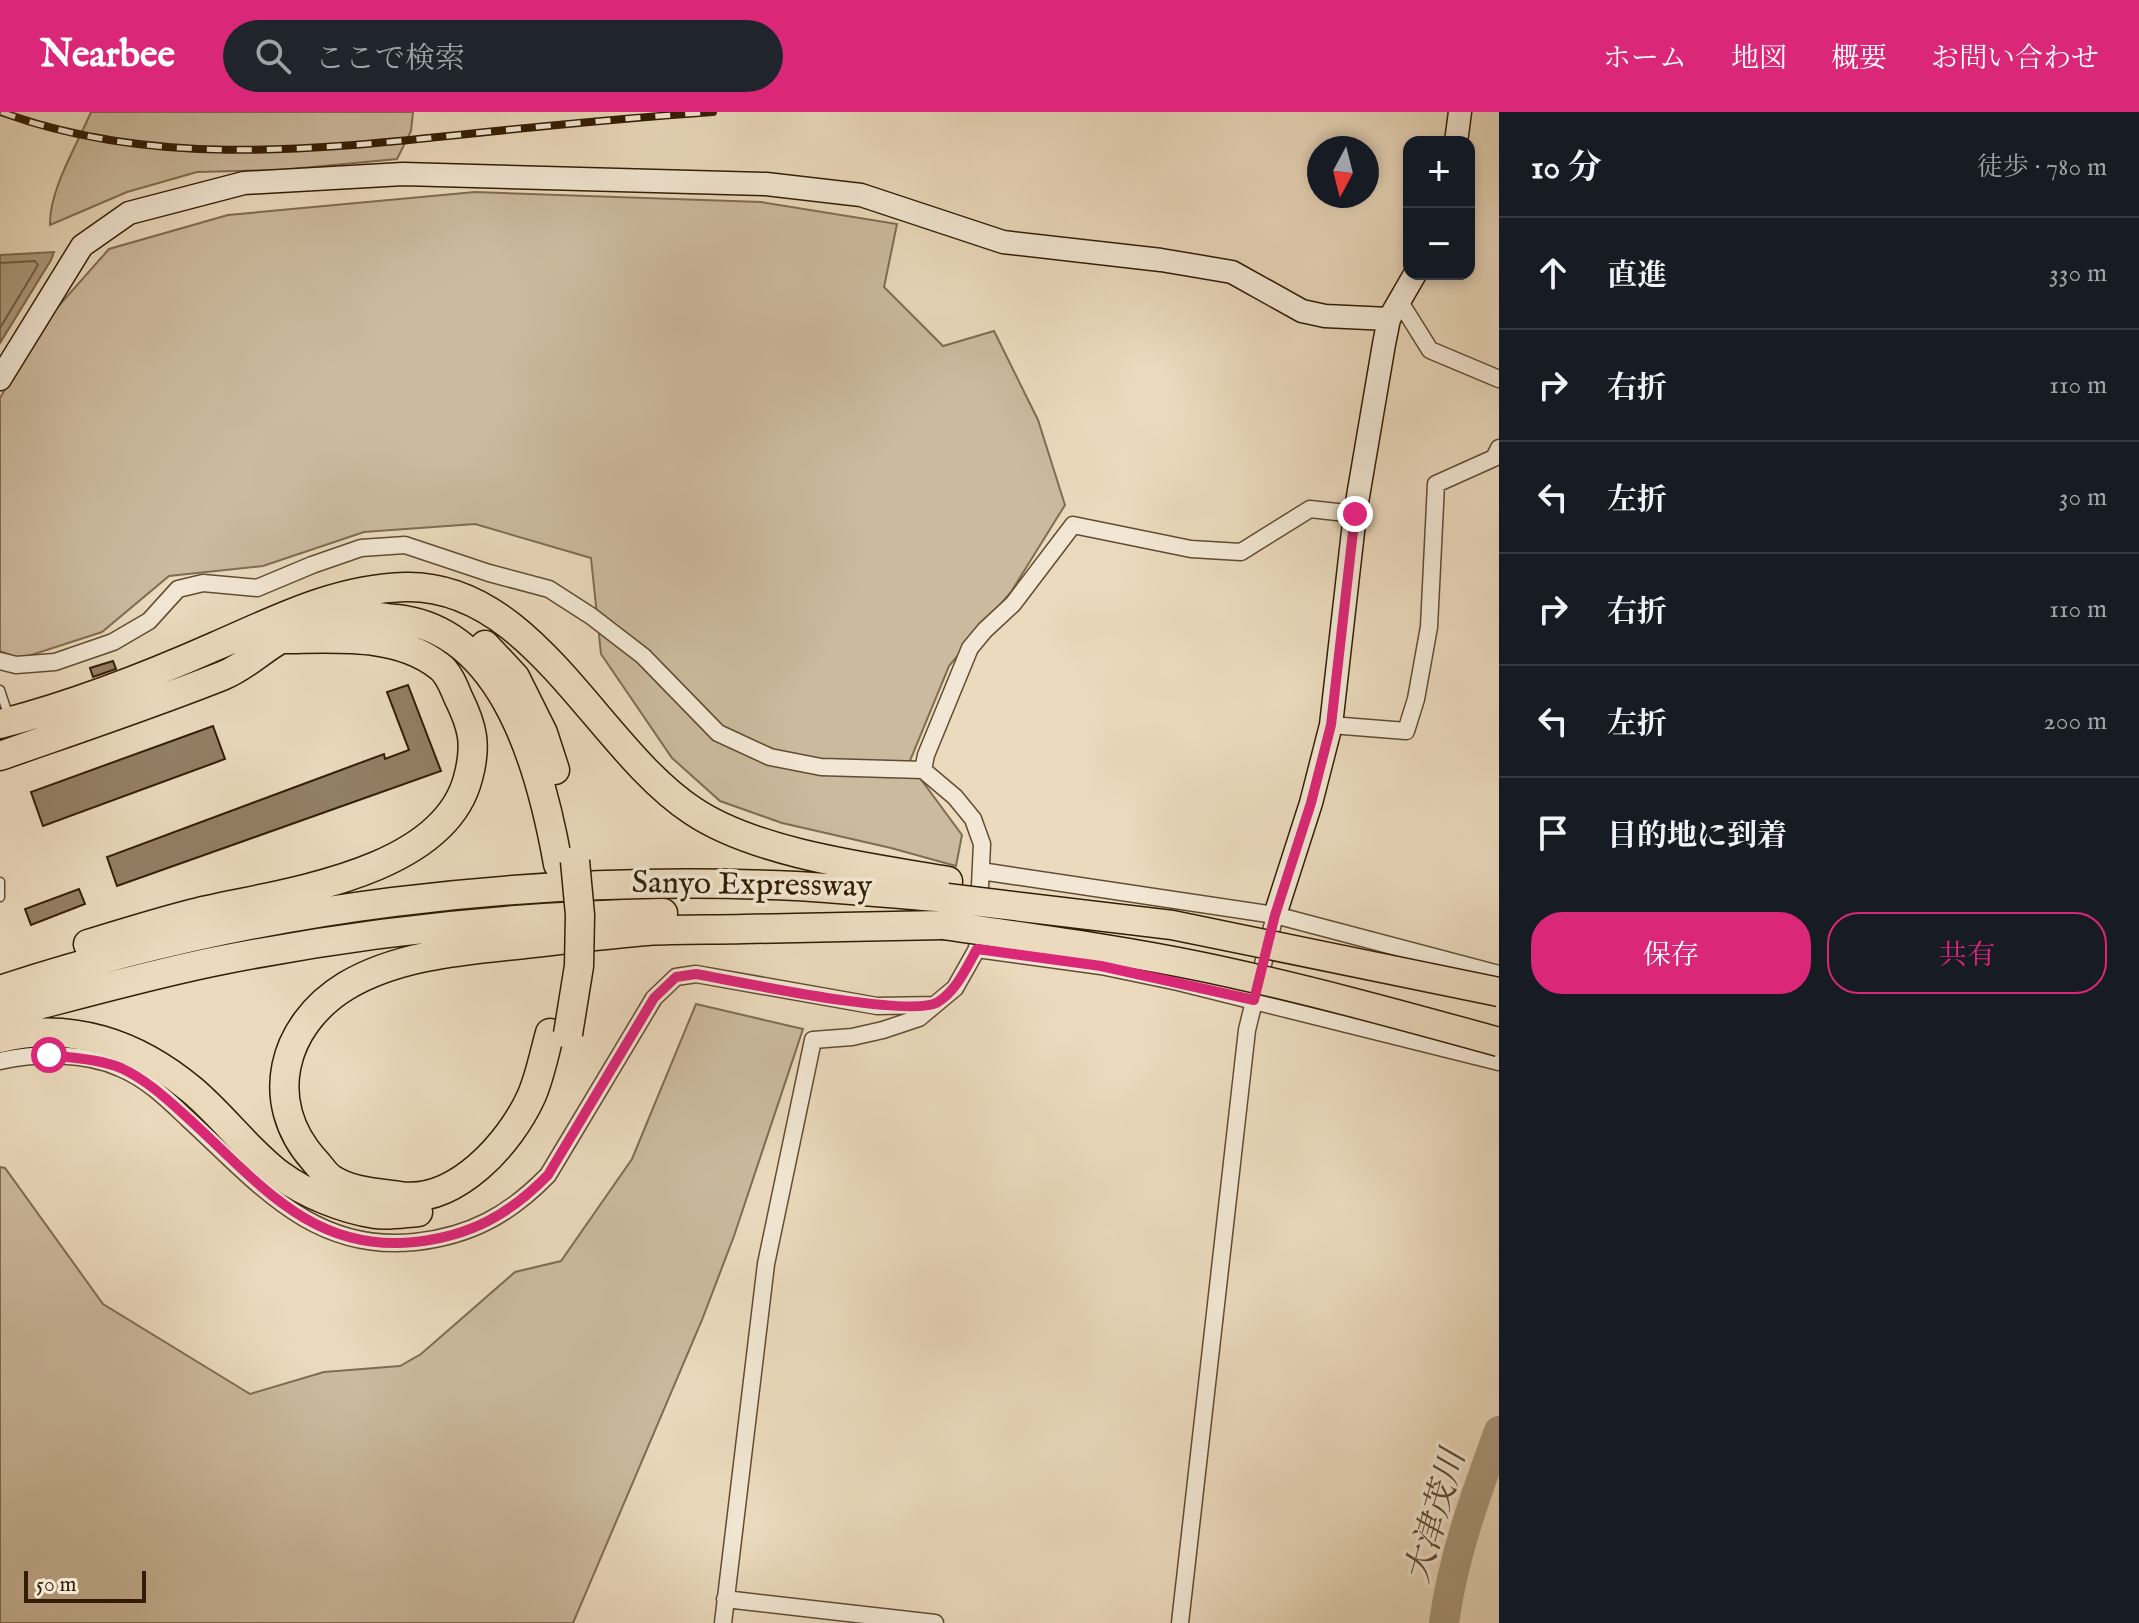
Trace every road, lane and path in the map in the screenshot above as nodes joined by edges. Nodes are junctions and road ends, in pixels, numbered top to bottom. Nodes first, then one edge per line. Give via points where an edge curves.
1 (1460, 112) edge
2 (1457, 136) edge
3 (1412, 280) edge
4 (1395, 311) junction
5 (0, 379) edge
6 (1499, 379) edge
7 (1499, 448) edge
8 (1355, 514) junction
9 (370, 591) junction
10 (281, 639) junction
11 (0, 661) edge
12 (0, 690) edge
13 (5, 723) edge
14 (1331, 725) junction
15 (0, 756) edge
16 (923, 770) junction
17 (566, 862) junction
18 (981, 871) junction
19 (0, 882) edge
20 (0, 897) edge
21 (946, 901) junction
22 (1275, 915) junction
23 (977, 949) junction
24 (0, 974) edge
25 (1499, 974) edge
26 (0, 990) edge
27 (1499, 992) edge
28 (1254, 1000) junction
29 (935, 1005) junction
30 (0, 1015) edge
31 (559, 1034) junction
32 (0, 1038) edge
33 (1499, 1042) edge
34 (0, 1061) edge
35 (1499, 1062) edge
36 (725, 1599) junction
37 (723, 1623) edge
38 (935, 1623) edge
39 (1180, 1623) edge

1 - 2 street
3 - 4 street
4 - 5 street via 1325,316 1302,311 1232,272 1003,242 861,195 766,184 403,174 244,183 129,213 82,246
4 - 6 street via 1430,350
4 - 8 street
7 - 14 street via 1494,458 1436,484 1429,627 1406,731
8 - 14 street
8 - 16 street via 1310,509 1241,552 1191,549 1073,525 1013,604 970,648
9 - 13 highway via 286,614 95,696
9 - 17 highway via 442,612 473,632 515,677 543,733 564,797
9 - 21 highway via 446,591 497,616 541,650 651,778 694,812 735,832 856,866
10 - 15 highway via 227,674
10 - 17 highway via 364,616 414,621 449,636 485,669 514,715
10 - 24 highway via 378,641 442,667 474,736 465,790 455,808 417,844 348,877 182,916
11 - 16 street via 55,662 113,642 149,621 178,589 203,583 257,588 361,548 405,545 549,589 643,656 718,733 770,757 821,767
12 - 13 lane
14 - 22 street
16 - 18 street via 973,819 982,844
17 - 31 highway
18 - 22 street
18 - 23 street
19 - 20 lane
21 - 26 highway, Sanyo Expressway via 796,886 704,885 453,896 233,929
21 - 27 highway, bridge via 1172,925
21 - 30 highway, Sanyo Expressway via 819,916 719,912 476,922 210,963
21 - 31 highway via 459,951 389,967 346,986 302,1026 287,1059 285,1106 307,1152 331,1178 363,1192 411,1198 451,1186 483,1164 510,1134
21 - 33 highway, Sanyo Expressway, bridge via 1093,947 1202,966
22 - 25 street
22 - 28 street
23 - 28 street via 1101,966
23 - 29 street via 955,988
28 - 35 street
28 - 39 street
29 - 34 street via 877,1006 696,974 676,977 654,998 548,1175 526,1198 487,1224 435,1240 395,1244 356,1241 302,1218 155,1088 119,1067 49,1055
29 - 36 street via 919,1018 883,1030 813,1040 766,1264
31 - 32 highway via 546,1105 516,1155 478,1191 424,1212 376,1214 330,1202 280,1175 191,1090 130,1050 66,1032
36 - 37 street
36 - 38 street

